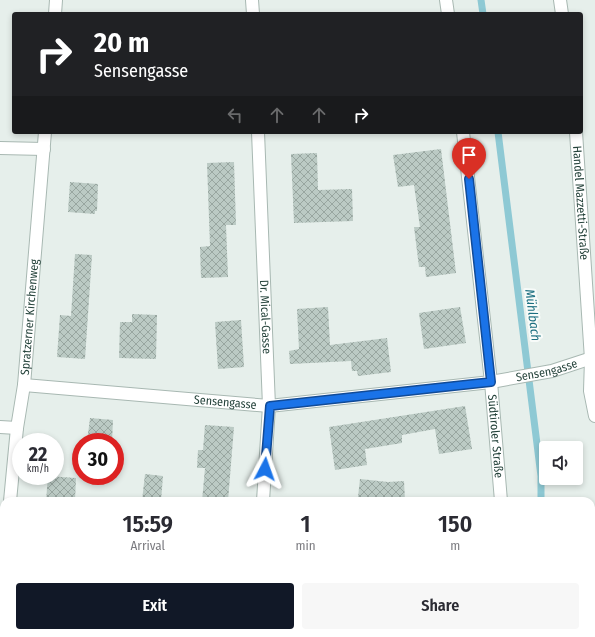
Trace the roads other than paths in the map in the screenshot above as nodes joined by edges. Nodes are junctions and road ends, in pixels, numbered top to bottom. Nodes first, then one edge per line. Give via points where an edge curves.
1 (56, 0) edge
2 (252, 0) edge
3 (446, 0) edge
4 (560, 0) edge
5 (55, 12) edge
6 (253, 12) edge
7 (448, 12) edge
8 (562, 12) edge
9 (45, 134) edge
10 (258, 134) edge
11 (464, 134) edge
12 (576, 134) edge
13 (0, 148) edge
14 (44, 149) junction
15 (593, 358) edge
16 (491, 382) junction
17 (24, 385) junction
18 (270, 406) junction
19 (595, 416) edge
20 (0, 427) edge
21 (17, 428) junction
22 (10, 497) edge
23 (263, 497) edge
24 (502, 497) edge

1 - 5 street
2 - 6 street
3 - 7 street
4 - 8 street
9 - 14 street, Spratzerner Kirchenweg
10 - 18 street, Dr. Mical-Gasse
11 - 16 street, Südtiroler Straße
12 - 15 street, Handel Mazzetti-Straße
13 - 14 street
14 - 17 street, Spratzerner Kirchenweg
15 - 16 street, Sensengasse via 552,371
15 - 19 street, Handel Mazzetti-Straße via 590,391
16 - 18 street, Sensengasse
16 - 24 street, Südtiroler Straße
17 - 18 street, Sensengasse
17 - 21 street, Spratzerner Kirchenweg
18 - 23 street, Dr. Mical-Gasse
20 - 21 street
21 - 22 street, Spratzerner Kirchenweg

